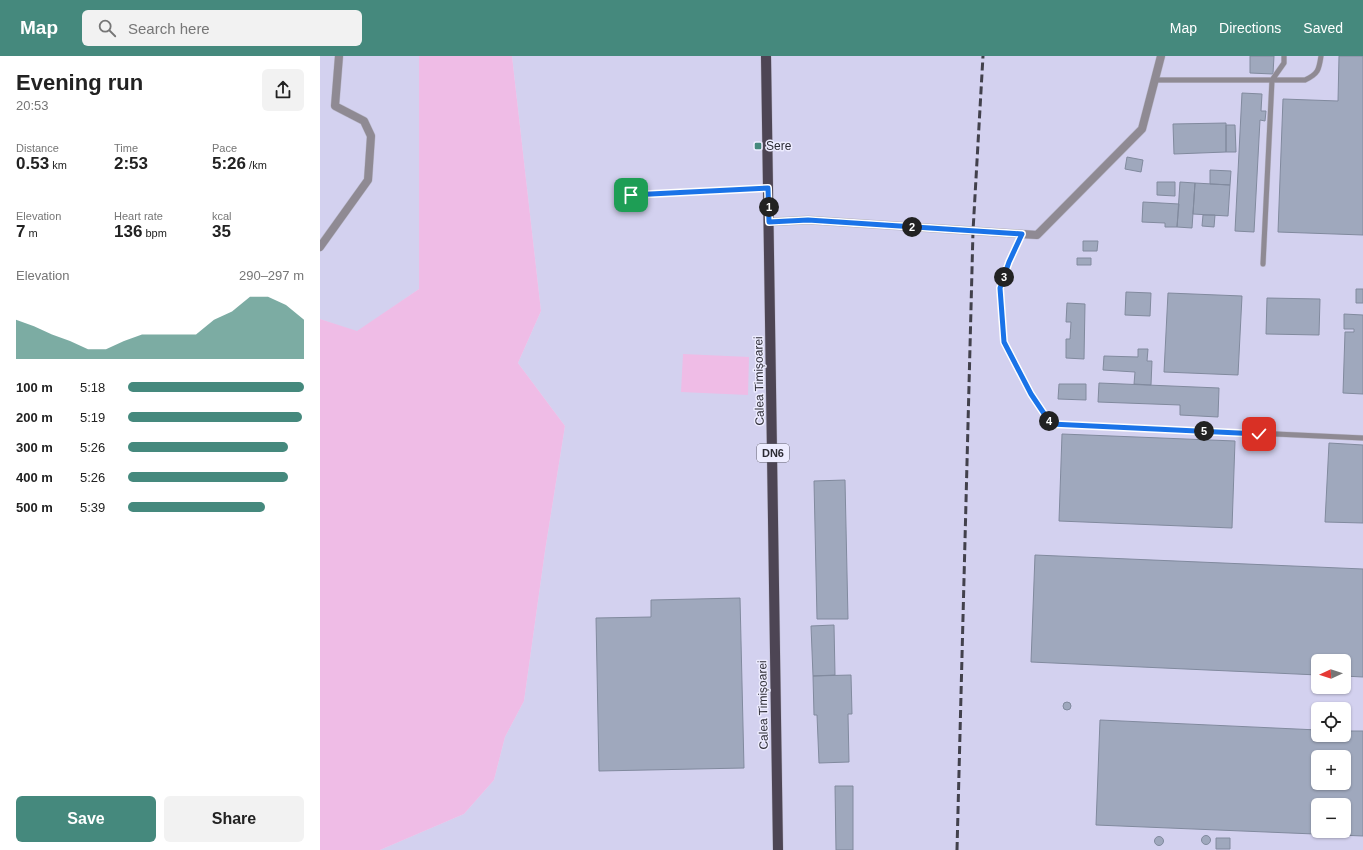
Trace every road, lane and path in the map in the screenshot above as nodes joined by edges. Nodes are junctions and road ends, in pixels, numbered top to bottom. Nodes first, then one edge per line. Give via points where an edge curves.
1 (339, 56) edge
2 (766, 56) edge
3 (1161, 56) edge
4 (1284, 56) edge
5 (1321, 56) edge
6 (1156, 80) junction
7 (1272, 80) junction
8 (768, 188) junction
9 (631, 195) dead end
10 (769, 222) junction
11 (1022, 234) junction
12 (320, 246) edge
13 (1263, 264) dead end
14 (1363, 438) edge
15 (778, 850) edge

1 - 12 street via 335,106 364,121 371,136 368,180
2 - 8 main road, Calea Timișoarei / DN6
3 - 6 street
4 - 7 lane via 1284,63
5 - 7 lane via 1315,76 1305,80
6 - 7 lane
6 - 11 street via 1142,130 1037,235
7 - 13 lane
8 - 9 lane
8 - 10 main road, Calea Timișoarei / DN6
10 - 11 street via 808,220
10 - 15 main road, Calea Timișoarei / DN6
11 - 14 lane via 1000,288 1004,342 1031,394 1051,424

